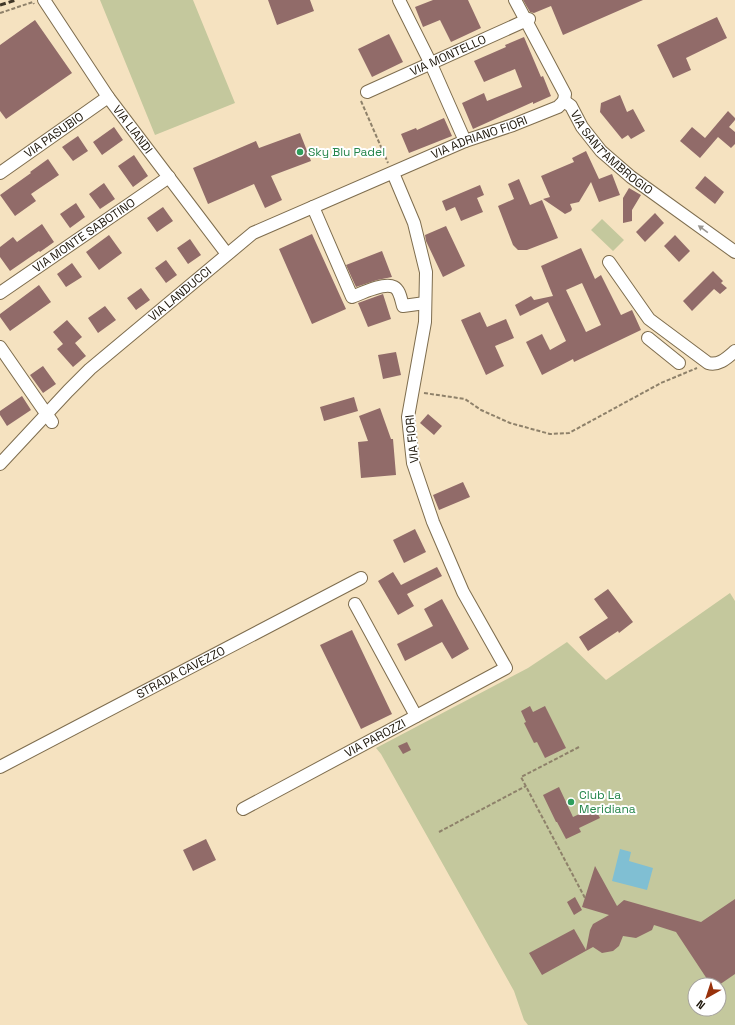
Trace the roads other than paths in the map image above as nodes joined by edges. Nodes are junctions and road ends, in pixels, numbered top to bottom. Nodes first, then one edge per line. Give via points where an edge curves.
1 (400, 0) edge
2 (515, 0) edge
3 (43, 4) edge
4 (527, 20) junction
5 (431, 64) junction
6 (367, 92) road end
7 (108, 97) junction
8 (564, 101) junction
9 (465, 142) junction
10 (0, 173) edge
11 (393, 173) junction
12 (169, 177) junction
13 (313, 207) junction
14 (735, 252) edge
15 (227, 254) junction
16 (609, 262) dead end
17 (0, 293) edge
18 (425, 303) junction
19 (648, 338) dead end
20 (677, 340) junction
21 (0, 347) edge
22 (735, 351) edge
23 (667, 353) junction
24 (679, 363) dead end
25 (49, 418) junction
26 (0, 464) edge
27 (361, 578) dead end
28 (355, 604) dead end
29 (506, 668) joint
30 (416, 716) junction
31 (0, 766) edge
32 (243, 809) dead end

1 - 5 street
2 - 4 street, VIA SANT'AMBROGIO
3 - 7 street, VIA LIANDI
4 - 5 street, VIA MONTELLO
4 - 8 street, VIA SANT'AMBROGIO via 565,94
5 - 6 street, VIA MONTELLO
5 - 9 street
7 - 10 street, VIA PASUBIO
7 - 12 street, VIA LIANDI
8 - 9 street, VIA ADRIANO FIORI via 558,107
14 -> 8 street, VIA SANT'AMBROGIO via 631,177 601,151 582,127 571,106
9 - 11 street, VIA ADRIANO FIORI
11 - 13 street, VIA LANDUCCI
11 - 18 street, VIA FIORI via 414,223 426,272
12 - 15 street, VIA LIANDI
12 - 17 street, VIA MONTE SABOTINO
13 - 15 street, VIA LANDUCCI via 253,233
13 - 18 street via 352,297 385,285 394,287 400,294 403,306
15 - 25 street, VIA LANDUCCI via 90,369
16 - 20 street via 650,319
18 - 29 street, VIA FIORI via 425,322 408,417 414,463 433,522 463,592
19 - 23 street
20 - 22 street via 713,364 719,363
20 - 23 street
21 - 25 street
23 - 24 street
25 - 26 street, VIA LANDUCCI
27 - 31 street, STRADA CAVEZZO
28 - 30 street
29 - 30 street, VIA PAROZZI
30 - 32 street, VIA PAROZZI

